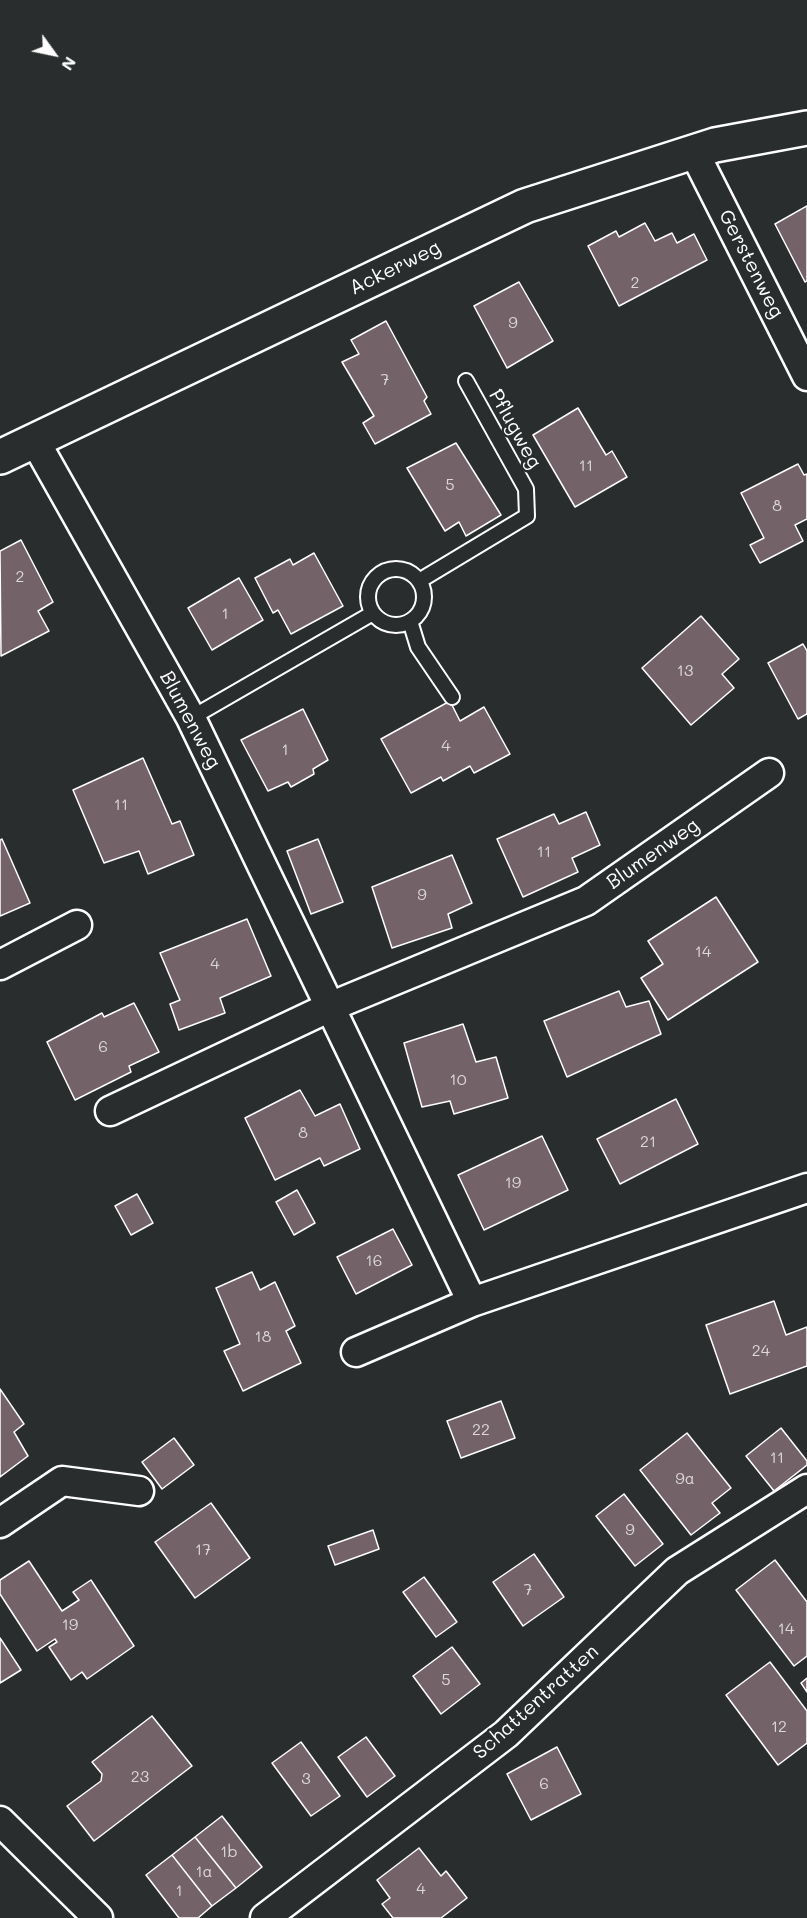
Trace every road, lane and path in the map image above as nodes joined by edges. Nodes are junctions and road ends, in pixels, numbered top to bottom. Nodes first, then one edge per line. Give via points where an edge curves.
1 (807, 128) edge
2 (694, 152) junction
3 (807, 376) edge
4 (466, 381) dead end
5 (35, 441) junction
6 (0, 458) edge
7 (419, 581) junction
8 (373, 613) junction
9 (410, 621) junction
10 (452, 697) dead end
11 (191, 718) junction
12 (769, 773) dead end
13 (77, 925) dead end
14 (0, 965) edge
15 (332, 1006) junction
16 (110, 1111) dead end
17 (807, 1188) edge
18 (472, 1302) junction
19 (356, 1352) dead end
20 (807, 1489) edge
21 (139, 1491) dead end
22 (0, 1523) edge
23 (0, 1821) edge
24 (98, 1918) edge
25 (265, 1918) edge

1 - 2 street, Ackerweg
2 - 3 street, Gerstenweg
2 - 5 street, Ackerweg via 525,206
4 - 7 lane, Pflugweg via 526,489 527,516
5 - 6 street, Ackerweg
5 - 11 street, Blumenweg
7 - 8 lane via 404,570 394,569 378,576 368,592
7 - 9 lane via 423,607
8 - 9 lane via 388,624
8 - 11 lane
9 - 10 lane via 418,647
11 - 15 street, Blumenweg
12 - 15 street, Blumenweg via 586,901
13 - 14 street
15 - 16 street, Blumenweg
15 - 18 street, Blumenweg
17 - 18 street
18 - 19 street
20 - 25 street, Schattentratten via 677,1571 506,1734
21 - 22 street via 62,1481
23 - 24 street

